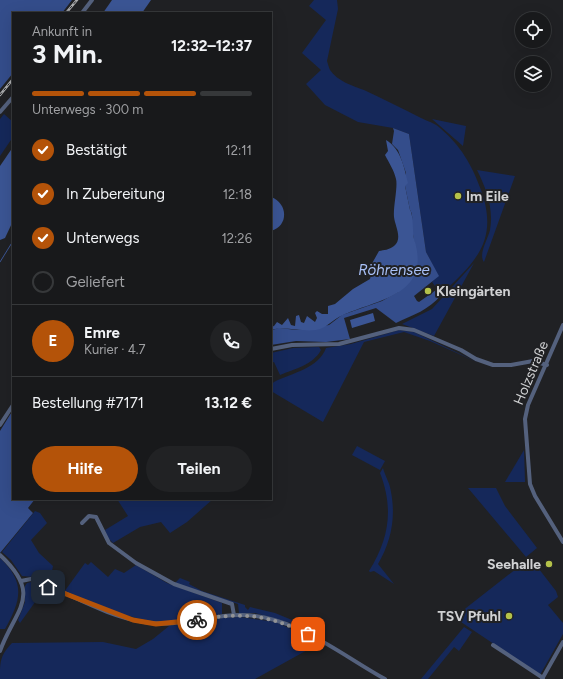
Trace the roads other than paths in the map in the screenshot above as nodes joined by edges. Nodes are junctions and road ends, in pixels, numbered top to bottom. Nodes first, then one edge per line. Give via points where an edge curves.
1 (92, 0) edge
2 (83, 12) edge
3 (12, 98) edge
4 (0, 112) edge
5 (563, 325) edge
6 (272, 349) edge
7 (547, 365) junction
8 (12, 407) edge
9 (0, 425) edge
10 (82, 523) dead end
11 (563, 542) edge
12 (0, 555) edge
13 (20, 581) junction
14 (234, 615) junction
15 (563, 642) edge
16 (493, 645) dead end
17 (0, 651) edge
18 (385, 679) edge
19 (542, 679) edge

1 - 2 street
3 - 4 street
5 - 7 street, Holzstraße
6 - 7 street via 292,345 340,344 403,328 414,330 476,359 493,364 511,365 533,361
7 - 11 street, Holzstraße via 526,413 529,476 535,496
8 - 9 street
10 - 14 street via 89,516 96,517 110,542 136,563 174,584 232,604
12 - 13 street via 11,566
13 - 14 street via 31,579 121,616 144,622 173,623
13 - 17 street via 22,606
14 - 18 street via 276,620 308,634
15 - 19 street
16 - 19 street

